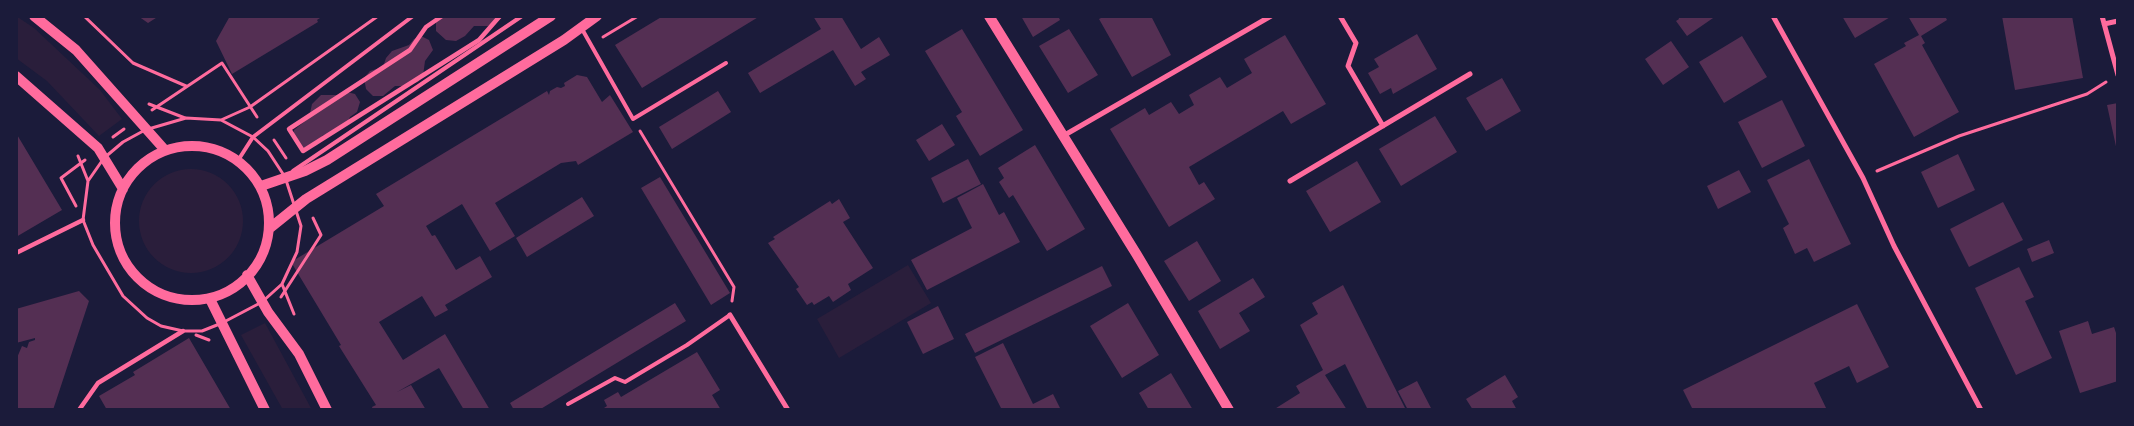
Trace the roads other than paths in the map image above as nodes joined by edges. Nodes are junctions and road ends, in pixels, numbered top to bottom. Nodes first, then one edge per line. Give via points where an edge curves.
1 (34, 16) edge
2 (413, 16) edge
3 (442, 16) edge
4 (500, 16) edge
5 (522, 16) edge
6 (551, 16) edge
7 (597, 16) edge
8 (989, 16) edge
9 (1270, 16) edge
10 (1340, 16) edge
11 (1773, 16) edge
12 (2102, 16) edge
13 (2118, 21) edge
14 (2104, 24) junction
15 (581, 28) junction
16 (726, 63) dead end
17 (1470, 74) dead end
18 (2117, 75) edge
19 (16, 76) edge
20 (1383, 126) junction
21 (1062, 136) junction
22 (164, 149) junction
23 (237, 162) junction
24 (289, 174) junction
25 (1290, 181) dead end
26 (261, 186) junction
27 (122, 189) junction
28 (83, 220) road end
29 (270, 228) junction
30 (16, 253) edge
31 (247, 275) junction
32 (210, 299) junction
33 (730, 315) joint
34 (183, 331) road end
35 (568, 404) dead end
36 (79, 410) edge
37 (264, 410) edge
38 (327, 410) edge
39 (788, 410) edge
40 (1229, 410) edge
41 (1981, 410) edge

1 - 22 main road via 76,50
2 - 23 lane via 253,136
3 - 4 street via 426,27 410,50 288,129 303,151 479,40
5 - 24 lane
6 - 24 main road via 328,160 305,172
7 - 15 main road
8 - 21 main road
9 - 21 street
10 - 20 street via 1356,43 1348,66
11 - 41 street via 1863,178 1894,246
12 - 14 street
13 - 14 street
14 - 18 street
15 - 16 lane via 633,120
15 - 29 main road via 306,200
17 - 20 street
19 - 27 main road via 98,148
20 - 25 street
21 - 40 main road
22 - 23 main road via 190,145 216,150
22 - 27 main road via 147,158
23 - 26 main road
24 - 26 main road
26 - 29 main road via 270,212
27 - 32 main road via 116,223 117,240 126,264 142,282 161,293 183,300
28 - 30 street
29 - 31 main road via 261,255
31 - 32 main road
31 - 38 main road via 268,312 299,354
32 - 37 main road
33 - 35 lane via 625,382 615,378
33 - 39 street
34 - 36 street via 98,383

